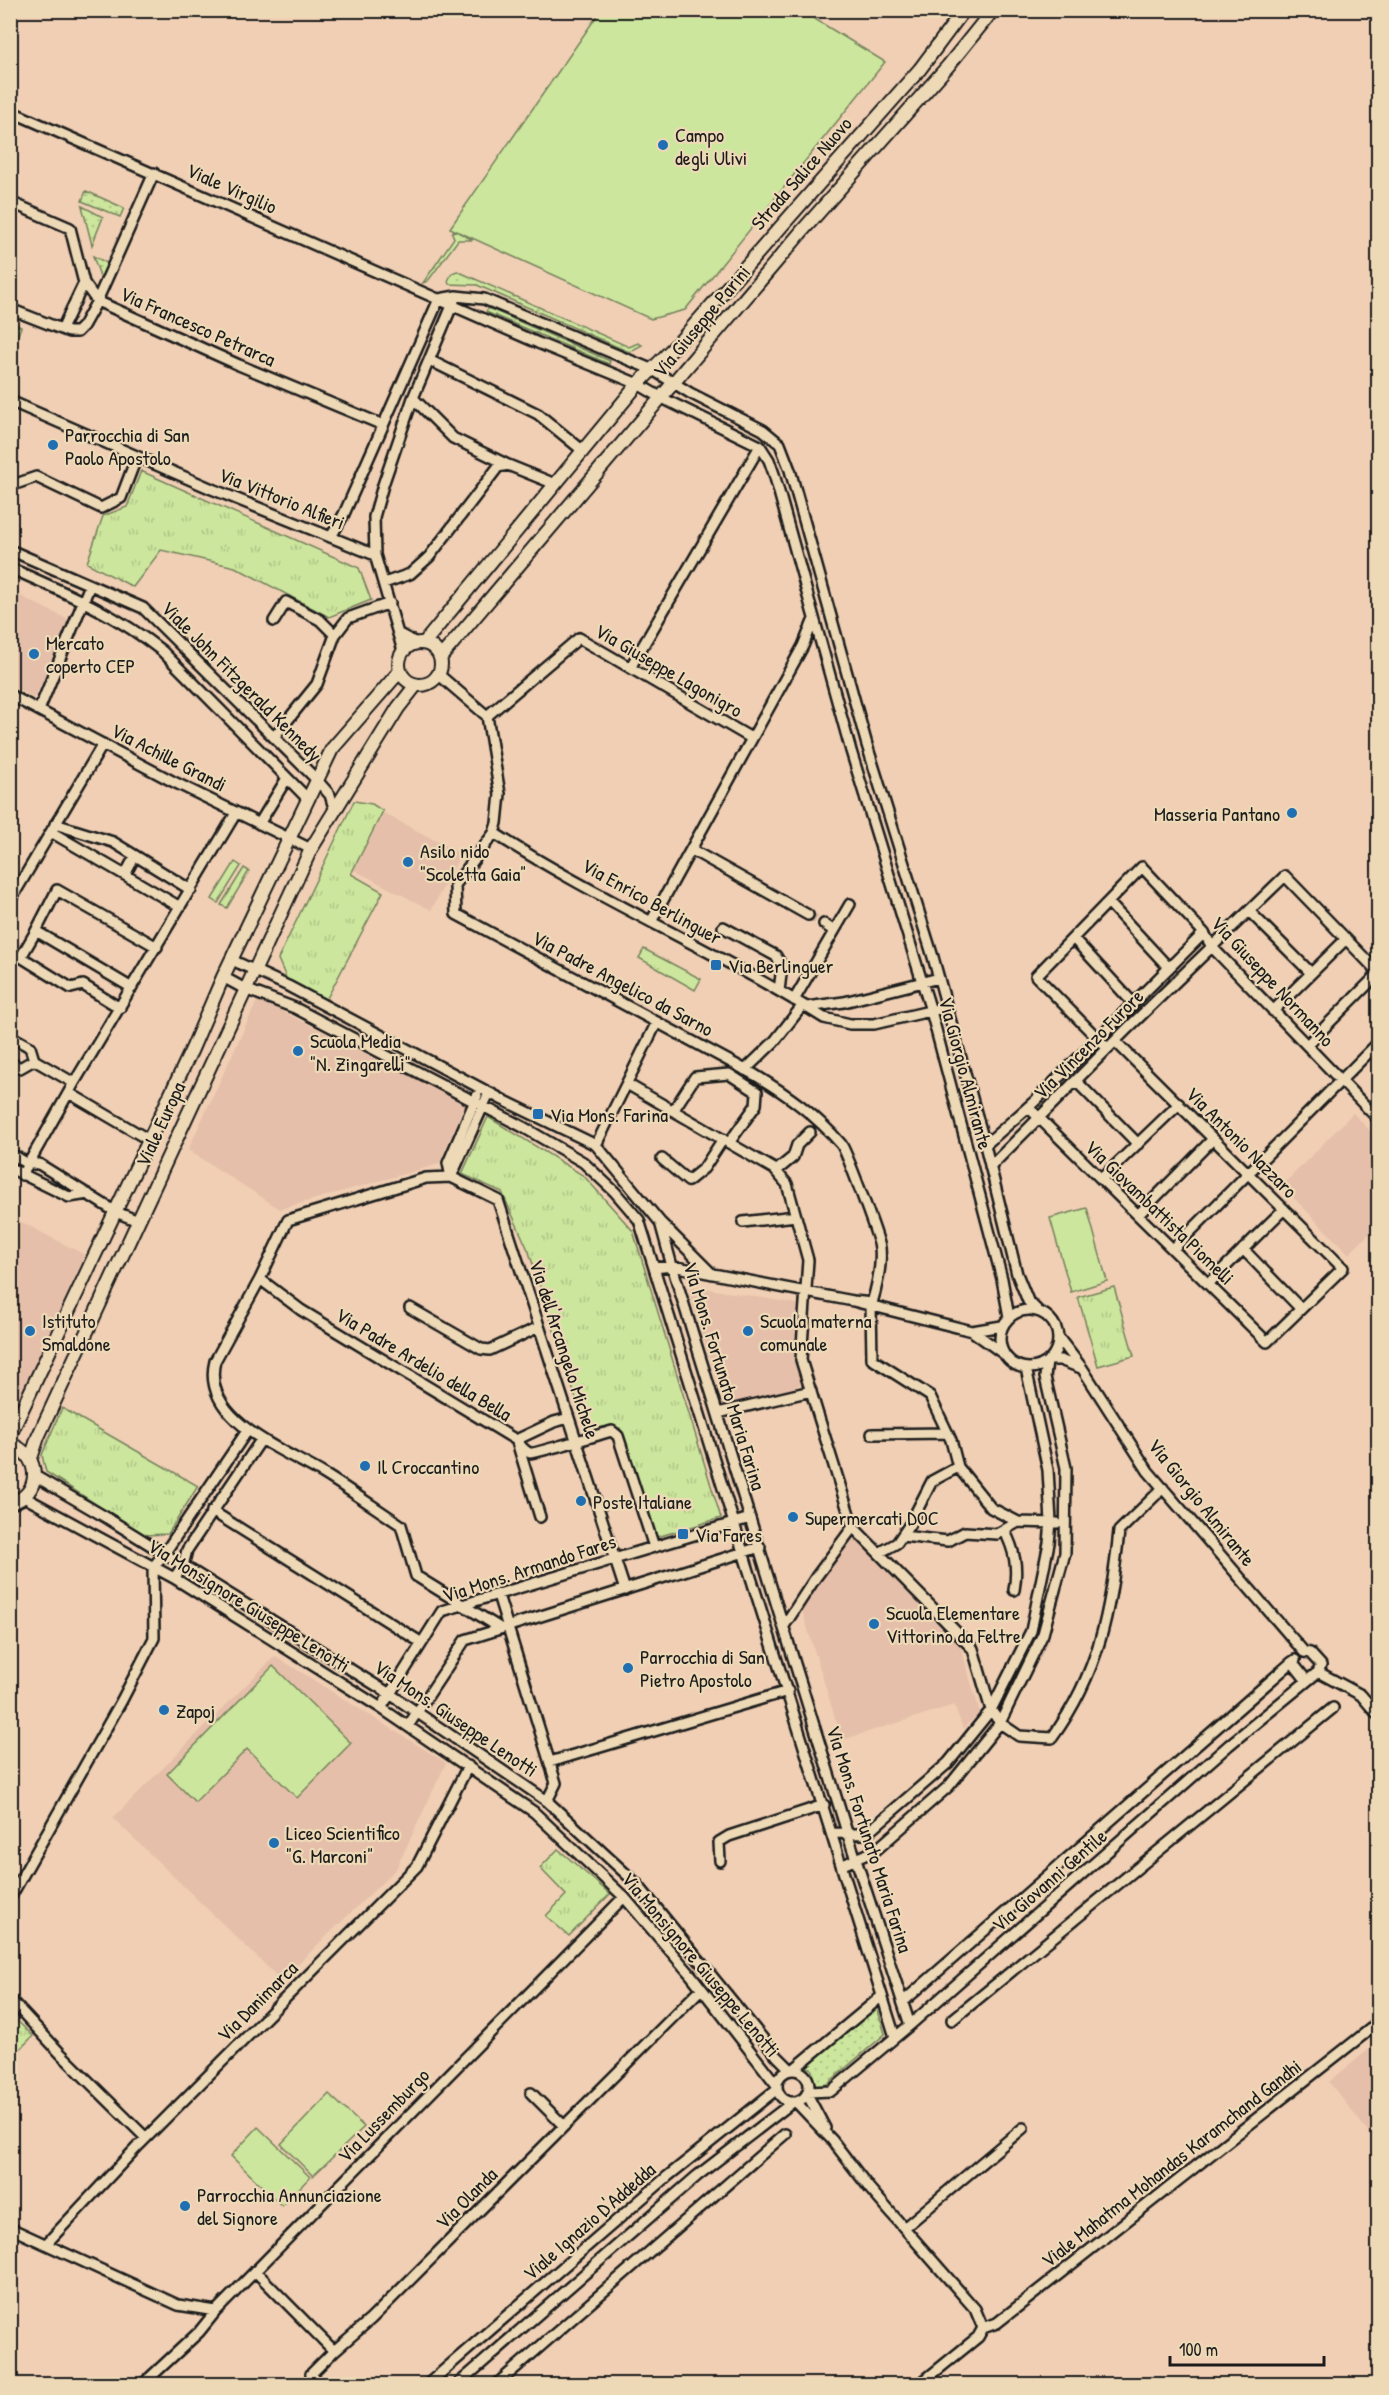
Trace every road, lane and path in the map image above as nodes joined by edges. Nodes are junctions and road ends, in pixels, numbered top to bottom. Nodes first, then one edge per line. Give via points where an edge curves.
1 (964, 10) edge
2 (993, 10) edge
3 (10, 111) edge
4 (863, 132) junction
5 (878, 146) junction
6 (154, 173) junction
7 (10, 202) edge
8 (84, 283) junction
9 (439, 299) junction
10 (97, 301) junction
11 (454, 301) junction
12 (10, 309) edge
13 (62, 329) junction
14 (429, 360) junction
15 (653, 370) junction
16 (675, 383) junction
17 (638, 384) junction
18 (413, 398) junction
19 (662, 398) junction
20 (10, 401) edge
21 (383, 425) junction
22 (760, 446) junction
23 (582, 450) junction
24 (137, 456) junction
25 (508, 465) junction
26 (555, 484) junction
27 (10, 486) edge
28 (331, 537) junction
29 (10, 550) edge
30 (375, 555) junction
31 (10, 568) edge
32 (384, 583) junction
33 (90, 585) junction
34 (84, 601) junction
35 (390, 603) junction
36 (814, 617) junction
37 (274, 621) dead end
38 (399, 634) junction
39 (335, 635) junction
40 (420, 643) junction
41 (803, 646) junction
42 (403, 651) junction
43 (825, 654) junction
44 (440, 657) junction
45 (630, 668) junction
46 (400, 671) junction
47 (438, 674) junction
48 (417, 685) junction
49 (10, 695) edge
50 (39, 710) junction
51 (487, 716) junction
52 (274, 737) junction
53 (751, 738) junction
54 (103, 744) junction
55 (287, 778) junction
56 (316, 779) junction
57 (307, 798) junction
58 (335, 811) junction
59 (236, 813) junction
60 (259, 824) junction
61 (53, 828) junction
62 (494, 833) junction
63 (289, 838) junction
64 (311, 849) junction
65 (692, 849) junction
66 (135, 856) junction
67 (124, 875) junction
68 (191, 890) junction
69 (10, 901) edge
70 (1108, 902) junction
71 (850, 904) dead end
72 (180, 907) junction
73 (1249, 911) junction
74 (807, 915) tunnel mouth
75 (652, 920) junction
76 (824, 924) tunnel mouth
77 (723, 927) dead end
78 (36, 931) junction
79 (834, 931) junction
80 (1204, 933) junction
81 (1073, 938) junction
82 (1346, 939) junction
83 (157, 947) junction
84 (1212, 947) junction
85 (232, 960) junction
86 (1169, 968) junction
87 (253, 971) junction
88 (1378, 973) edge
89 (1311, 974) junction
90 (223, 977) junction
91 (939, 978) junction
92 (922, 982) junction
93 (132, 988) junction
94 (244, 989) junction
95 (778, 991) junction
96 (1133, 1003) junction
97 (802, 1004) junction
98 (947, 1007) junction
99 (120, 1008) junction
100 (931, 1011) junction
101 (1273, 1011) junction
102 (657, 1022) junction
103 (10, 1036) edge
104 (1097, 1039) junction
105 (1115, 1041) junction
106 (1378, 1043) edge
107 (1307, 1045) junction
108 (1108, 1049) junction
109 (34, 1060) junction
110 (10, 1062) edge
111 (745, 1070) junction
112 (1341, 1080) junction
113 (1077, 1082) junction
114 (74, 1083) junction
115 (627, 1084) junction
116 (485, 1091) junction
117 (69, 1093) junction
118 (479, 1104) junction
119 (1179, 1104) junction
120 (1028, 1107) junction
121 (673, 1111) junction
122 (1378, 1116) edge
123 (1038, 1118) junction
124 (810, 1132) dead end
125 (1213, 1138) junction
126 (149, 1140) junction
127 (726, 1141) junction
128 (1138, 1144) junction
129 (596, 1145) junction
130 (984, 1145) junction
131 (10, 1153) edge
132 (662, 1159) dead end
133 (28, 1164) junction
134 (990, 1167) junction
135 (10, 1168) edge
136 (776, 1171) junction
137 (1248, 1173) junction
138 (22, 1175) junction
139 (451, 1177) junction
140 (1101, 1179) junction
141 (88, 1194) junction
142 (1284, 1209) junction
143 (116, 1212) junction
144 (1138, 1215) junction
145 (796, 1216) junction
146 (138, 1221) junction
147 (660, 1222) junction
148 (743, 1222) dead end
149 (1173, 1249) junction
150 (1244, 1249) junction
151 (672, 1266) junction
152 (654, 1268) junction
153 (712, 1274) junction
154 (260, 1279) junction
155 (1208, 1284) junction
156 (805, 1292) junction
157 (853, 1301) junction
158 (871, 1306) junction
159 (410, 1308) dead end
160 (1301, 1309) junction
161 (1037, 1310) junction
162 (1009, 1317) junction
163 (1002, 1326) junction
164 (539, 1327) junction
165 (972, 1331) junction
166 (1058, 1337) junction
167 (1004, 1354) junction
168 (1048, 1361) junction
169 (1026, 1368) junction
170 (1082, 1368) junction
171 (811, 1391) junction
172 (718, 1413) junction
173 (569, 1418) junction
174 (247, 1431) junction
175 (947, 1433) junction
176 (872, 1434) dead end
177 (10, 1435) edge
178 (261, 1440) junction
179 (516, 1440) junction
180 (576, 1440) junction
181 (10, 1444) edge
182 (31, 1458) junction
183 (958, 1467) junction
184 (34, 1476) junction
185 (1163, 1488) junction
186 (203, 1495) junction
187 (24, 1497) junction
188 (10, 1503) edge
189 (215, 1508) junction
190 (540, 1517) dead end
191 (750, 1518) junction
192 (1018, 1522) junction
193 (1051, 1522) junction
194 (734, 1523) junction
195 (1065, 1523) junction
196 (853, 1527) junction
197 (1004, 1530) junction
198 (902, 1536) junction
199 (654, 1547) junction
200 (760, 1547) junction
201 (743, 1552) junction
202 (879, 1553) junction
203 (164, 1554) junction
204 (615, 1560) junction
205 (183, 1566) junction
206 (153, 1567) junction
207 (174, 1578) junction
208 (625, 1590) junction
209 (1014, 1590) dead end
210 (498, 1595) junction
211 (462, 1606) junction
212 (784, 1626) junction
213 (504, 1627) junction
214 (422, 1643) junction
215 (1304, 1652) junction
216 (1292, 1662) junction
217 (1318, 1672) junction
218 (1307, 1680) junction
219 (788, 1691) junction
220 (390, 1694) junction
221 (1333, 1707) dead end
222 (381, 1708) junction
223 (991, 1710) junction
224 (418, 1712) junction
225 (1378, 1715) edge
226 (999, 1723) junction
227 (408, 1726) junction
228 (550, 1762) junction
229 (468, 1766) junction
230 (547, 1801) junction
231 (824, 1805) junction
232 (832, 1833) junction
233 (848, 1834) junction
234 (856, 1859) junction
235 (720, 1861) dead end
236 (843, 1865) junction
237 (624, 1897) junction
238 (10, 1898) edge
239 (701, 1989) junction
240 (882, 1996) junction
241 (10, 1999) edge
242 (904, 2001) junction
243 (952, 2020) dead end
244 (1378, 2023) edge
245 (910, 2025) junction
246 (895, 2037) junction
247 (792, 2069) junction
248 (777, 2086) junction
249 (531, 2093) dead end
250 (808, 2093) junction
251 (794, 2102) junction
252 (564, 2126) junction
253 (1023, 2128) dead end
254 (785, 2134) dead end
255 (146, 2139) junction
256 (832, 2140) junction
257 (10, 2228) edge
258 (904, 2228) junction
259 (594, 2240) junction
260 (47, 2243) junction
261 (607, 2254) junction
262 (255, 2271) junction
263 (216, 2311) junction
264 (983, 2328) junction
265 (334, 2351) junction
266 (434, 2383) edge
267 (143, 2385) edge
268 (320, 2385) edge
269 (458, 2385) edge
270 (497, 2385) edge
271 (920, 2385) edge

1 - 4 street, Strada Salice Nuovo via 920,69
2 - 5 street, Via Giuseppe Parini
3 - 6 street, Viale Virgilio
4 - 5 street
4 - 15 street, Strada Salice Nuovo
5 - 16 street, Via Giuseppe Parini
6 - 9 street, Viale Virgilio
6 - 10 street
7 - 8 street, Via Francesco Petrarca via 70,228
8 - 10 street, Via Francesco Petrarca
8 - 13 street
9 - 11 street, Viale Virgilio
9 - 21 street
10 - 13 street via 77,332
10 - 21 street, Via Francesco Petrarca
11 - 14 street
11 - 15 street via 484,299
11 - 17 street, Viale Virgilio
12 - 13 street
14 - 18 street
14 - 23 street via 538,414
15 - 16 street
15 - 17 street, Strada Salice Nuovo
16 - 19 street, Via Giuseppe Parini
16 - 91 street via 763,430 785,453 867,745
17 - 19 street, Viale Virgilio
17 - 23 street, Via Giuseppe Parini
18 - 25 street via 453,438
18 - 30 street via 374,517
19 - 22 street, Viale Virgilio
19 - 44 street, Via Giuseppe Parini
20 - 24 street, Via Vittorio Alfieri
21 - 28 street
22 - 36 street via 772,467
22 - 45 street
23 - 26 street, Via Giuseppe Parini
24 - 27 street via 122,498 101,508 36,477
24 - 28 street, Via Vittorio Alfieri
25 - 26 street
25 - 32 street via 498,467 429,556 410,574
26 - 40 street, Via Giuseppe Parini
28 - 30 street, Via Vittorio Alfieri
29 - 33 street, Viale John Fitzgerald Kennedy
30 - 32 street
31 - 34 street, Viale John Fitzgerald Kennedy
32 - 35 street
33 - 34 street
33 - 52 street, Viale John Fitzgerald Kennedy via 143,608
34 - 50 street
34 - 55 street, Viale John Fitzgerald Kennedy via 137,631 162,651
35 - 38 street
35 - 39 street via 348,618
36 - 41 street
36 - 43 street
37 - 39 street via 286,603 320,620
38 - 40 street
38 - 42 street
39 - 52 street via 317,684
40 - 42 street
40 - 44 street via 434,649
41 - 43 street via 812,646
41 - 53 street
42 - 46 street
43 - 92 street
44 - 47 street
45 - 51 street, Via Giuseppe Lagonigro via 579,639
45 - 53 street, Via Giuseppe Lagonigro
46 - 48 street via 406,680
46 - 56 street via 332,749
47 - 48 street via 429,683
47 - 51 street
48 - 58 street via 398,708
49 - 50 street, Via Achille Grandi
50 - 54 street, Via Achille Grandi
51 - 62 street, Via Padre Angelico da Sarno via 500,794
52 - 56 street, Viale John Fitzgerald Kennedy
53 - 65 street
54 - 59 street, Via Achille Grandi
54 - 61 street
55 - 57 street, Viale John Fitzgerald Kennedy
55 - 60 street
56 - 57 street
56 - 58 street, Viale John Fitzgerald Kennedy via 330,795
57 - 63 street, Viale Europa
58 - 64 street, Viale Europa
59 - 60 street, Via Achille Grandi
59 - 68 street
60 - 63 street, Via Achille Grandi
61 - 66 street via 113,842
61 - 67 street
61 - 69 street
62 - 75 street, Via Enrico Berlinguer
62 - 102 street, Via Padre Angelico da Sarno via 455,885 456,914
63 - 64 street, Via Achille Grandi
63 - 85 street, Viale Europa
64 - 87 street, Viale Europa
65 - 74 street
65 - 75 street
66 - 67 street
66 - 68 street
67 - 72 street
68 - 72 street
70 - 80 street, Via Giuseppe Normanno via 1142,867
70 - 81 street
70 - 86 street
71 - 79 street
72 - 83 street
73 - 82 street, Via Vincenzo Furore via 1285,876
73 - 84 street, Via Vincenzo Furore
73 - 89 street
75 - 95 street, Via Enrico Berlinguer
76 - 79 street
77 - 95 street via 776,956 782,966
78 - 83 street via 57,890
78 - 93 street
78 - 99 street via 21,957 71,988 83,985
79 - 97 street
80 - 84 street, Via Giuseppe Normanno
80 - 86 street, Via Vincenzo Furore
81 - 96 street
81 - 104 street via 1036,976
82 - 88 street
82 - 89 street
83 - 93 street
84 - 101 street, Via Giuseppe Normanno
84 - 105 street, Via Vincenzo Furore
85 - 87 street, Via Mons. Fortunato Maria Farina
85 - 90 street, Viale Europa
86 - 96 street, Via Vincenzo Furore
87 - 94 street, Viale Europa
87 - 116 street, Via Mons. Fortunato Maria Farina
88 - 107 street
89 - 101 street
90 - 94 street, Via Mons. Fortunato Maria Farina
90 - 126 street, Viale Europa
91 - 92 street, Via Giorgio Almirante
91 - 98 street, Via Giorgio Almirante
92 - 97 street via 843,1002
92 - 100 street, Via Giorgio Almirante
93 - 99 street
94 - 118 street, Via Mons. Fortunato Maria Farina via 295,1008
94 - 146 street, Viale Europa
95 - 97 street, Via Enrico Berlinguer
96 - 104 street, Via Vincenzo Furore
97 - 100 street, Via Enrico Berlinguer via 824,1018 850,1024 874,1024
97 - 111 street via 774,1042
98 - 100 street, Via Enrico Berlinguer
98 - 130 street, Via Giorgio Almirante
99 - 114 street
100 - 162 street, Via Giorgio Almirante
101 - 107 street, Via Giuseppe Normanno
102 - 111 street, Via Padre Angelico da Sarno
102 - 115 street
103 - 109 street via 30,1047
104 - 108 street
104 - 120 street, Via Vincenzo Furore
105 - 108 street, Via Vincenzo Furore
105 - 119 street, Via Antonio Nazzaro
106 - 112 street
107 - 112 street, Via Giuseppe Normanno
108 - 113 street, Via Vincenzo Furore
109 - 110 street via 20,1068
109 - 114 street
111 - 157 street, Via Padre Angelico da Sarno via 796,1100 843,1146 880,1247 878,1284 872,1303
112 - 122 street, Via Giuseppe Normanno
112 - 137 street
113 - 123 street, Via Vincenzo Furore
113 - 128 street
114 - 117 street
115 - 121 street
115 - 129 street
116 - 118 street
116 - 129 street, Via Mons. Fortunato Maria Farina
117 - 126 street
117 - 133 street
118 - 139 street via 448,1163
118 - 152 street, Via Mons. Fortunato Maria Farina via 583,1162 639,1220
119 - 125 street, Via Antonio Nazzaro
119 - 128 street
120 - 123 street, Via Giovambattista Piomelli
120 - 130 street, Via Vincenzo Furore
121 - 127 street
121 - 127 street via 694,1077 729,1074 757,1092 756,1105
123 - 134 street, Via Vincenzo Furore
123 - 140 street, Via Giovambattista Piomelli
124 - 136 street via 797,1145 794,1156
125 - 137 street, Via Antonio Nazzaro
125 - 144 street
126 - 143 street, Viale Europa
127 - 132 street via 688,1181
127 - 136 street
128 - 140 street
129 - 147 street, Via Mons. Fortunato Maria Farina
130 - 134 street, Via Giorgio Almirante
131 - 133 street
133 - 138 street
133 - 141 street via 39,1164
134 - 161 street, Via Giorgio Almirante via 1017,1274 1028,1301
135 - 138 street
136 - 145 street via 787,1184
137 - 142 street, Via Antonio Nazzaro
137 - 149 street
138 - 141 street via 69,1197
139 - 154 street via 426,1178 288,1220
139 - 164 street, Via dell'Arcangelo Michele via 498,1200
140 - 144 street, Via Giovambattista Piomelli
141 - 143 street
142 - 150 street
142 - 160 street, Via Antonio Nazzaro via 1343,1268
143 - 146 street
143 - 177 street, Viale Europa
144 - 149 street, Via Giovambattista Piomelli
145 - 148 street
145 - 156 street via 808,1260
146 - 182 street, Viale Europa
147 - 151 street, Via Mons. Fortunato Maria Farina
147 - 153 street
149 - 155 street, Via Giovambattista Piomelli
150 - 155 street
150 - 160 street
151 - 152 street
151 - 153 street
151 - 172 street, Via Mons. Fortunato Maria Farina
152 - 194 street, Via Mons. Fortunato Maria Farina
153 - 156 street
154 - 174 street via 212,1372 214,1391
154 - 179 street, Via Padre Ardelio della Bella via 300,1310
155 - 160 street, Via Giovambattista Piomelli via 1267,1342
156 - 157 street
156 - 171 street via 801,1360
157 - 158 street
158 - 165 street
158 - 175 street via 872,1359 930,1396
159 - 164 street via 480,1349 490,1350
161 - 162 street via 1018,1311
161 - 166 street via 1050,1318
162 - 163 street
163 - 165 street
163 - 167 street via 1000,1341
164 - 173 street, Via dell'Arcangelo Michele
165 - 167 street
166 - 168 street via 1056,1352
166 - 170 street, Via Giorgio Almirante
167 - 169 street via 1015,1365
168 - 169 street via 1036,1368
168 - 170 street via 1060,1360
168 - 195 street via 1045,1377 1066,1468
169 - 193 street via 1048,1470
170 - 185 street, Via Giorgio Almirante
171 - 172 street
171 - 196 street
172 - 191 street, Via Mons. Fortunato Maria Farina
173 - 179 street
173 - 180 street, Via dell'Arcangelo Michele
174 - 178 street
174 - 186 street
175 - 176 street
175 - 183 street
178 - 189 street
178 - 211 street via 323,1474 401,1525 416,1576
179 - 180 street, Via Padre Ardelio della Bella via 529,1453
179 - 190 street
180 - 199 street via 612,1431 618,1436
180 - 204 street, Via dell'Arcangelo Michele
181 - 182 street
182 - 184 street
183 - 192 street via 991,1508
183 - 198 street via 932,1481
184 - 187 street
184 - 203 street, Via Mons. Giuseppe Lenotti
185 - 215 street, Via Giorgio Almirante
185 - 226 street via 1119,1531 1104,1631 1089,1677 1068,1716 1052,1738 1019,1736
186 - 189 street
186 - 203 street
187 - 188 street
187 - 206 street, Via Monsignore Giuseppe Lenotti
189 - 205 street via 188,1550
189 - 214 street
191 - 194 street, Via Mons. Armando Fares
191 - 200 street, Via Mons. Fortunato Maria Farina
192 - 193 street
192 - 197 street
193 - 195 street
193 - 223 street via 1031,1631
194 - 199 street, Via Mons. Armando Fares
194 - 201 street, Via Mons. Fortunato Maria Farina
195 - 226 street via 1065,1553 1043,1634
196 - 202 street
196 - 212 street
197 - 198 street via 997,1534 965,1532 948,1541
197 - 209 street via 1017,1571
198 - 202 street
199 - 204 street, Via Mons. Armando Fares
200 - 201 street
200 - 212 street, Via Mons. Fortunato Maria Farina
201 - 208 street
201 - 219 street, Via Mons. Fortunato Maria Farina
202 - 223 street via 973,1648
203 - 205 street, Via Mons. Giuseppe Lenotti
203 - 206 street
204 - 208 street, Via dell'Arcangelo Michele
204 - 210 street, Via Mons. Armando Fares
205 - 207 street
205 - 220 street, Via Mons. Giuseppe Lenotti
206 - 207 street, Via Monsignore Giuseppe Lenotti
206 - 238 street via 154,1638
207 - 222 street, Via Monsignore Giuseppe Lenotti
208 - 213 street
210 - 211 street, Via Mons. Armando Fares
210 - 213 street
211 - 213 street
211 - 214 street, Via Mons. Armando Fares via 442,1611
212 - 233 street, Via Mons. Fortunato Maria Farina
213 - 224 street via 465,1640
213 - 228 street
214 - 220 street, Via Mons. Armando Fares
215 - 216 street, Via Giovanni Gentile
215 - 217 street, Via Giorgio Almirante via 1321,1665
216 - 218 street
216 - 242 street, Via Giovanni Gentile
217 - 218 street, Via Giovanni Gentile
217 - 225 street via 1361,1695
218 - 245 street, Via Giovanni Gentile
219 - 228 street
219 - 231 street, Via Mons. Fortunato Maria Farina
220 - 222 street, Via Mons. Armando Fares
220 - 224 street, Via Mons. Giuseppe Lenotti
221 - 243 street
222 - 227 street, Via Monsignore Giuseppe Lenotti
223 - 226 street
223 - 233 street via 948,1763 915,1792 866,1834
224 - 227 street
224 - 230 street, Via Mons. Giuseppe Lenotti
226 - 234 street via 949,1786 876,1850
227 - 229 street, Via Monsignore Giuseppe Lenotti
228 - 230 street via 556,1783
229 - 237 street, Via Monsignore Giuseppe Lenotti via 534,1812
229 - 255 street, Via Danimarca via 417,1866
230 - 247 street, Via Mons. Giuseppe Lenotti via 637,1884 777,2056
231 - 232 street, Via Mons. Fortunato Maria Farina
231 - 235 street via 729,1836 719,1842
232 - 233 street
232 - 236 street, Via Mons. Fortunato Maria Farina
233 - 234 street, Via Mons. Fortunato Maria Farina
234 - 236 street
234 - 242 street, Via Mons. Fortunato Maria Farina
236 - 240 street, Via Mons. Fortunato Maria Farina
237 - 239 street, Via Monsignore Giuseppe Lenotti
237 - 262 street, Via Lussemburgo
239 - 248 street, Via Monsignore Giuseppe Lenotti
239 - 252 street, Via Olanda
240 - 246 street, Via Mons. Fortunato Maria Farina
240 - 247 street
241 - 255 street
242 - 245 street, Via Mons. Fortunato Maria Farina
244 - 264 street, Viale Mahatma Mohandas Karamchand Gandhi via 997,2323
245 - 246 street, Via Giovanni Gentile
246 - 250 street, Via Giovanni Gentile via 831,2091
247 - 248 street via 781,2074
247 - 250 street via 807,2077
248 - 251 street via 783,2099
248 - 259 street, Viale Ignazio D'Addedda
249 - 252 street
250 - 251 street
250 - 256 street
251 - 256 street
251 - 261 street, Viale Ignazio D'Addedda via 706,2169
252 - 265 street, Via Olanda
253 - 258 street
254 - 270 street
255 - 260 street, Via Danimarca
256 - 258 street
257 - 260 street
258 - 264 street via 975,2309
259 - 261 street
259 - 266 street, Viale Ignazio D'Addedda
260 - 263 street via 178,2305
261 - 269 street, Viale Ignazio D'Addedda
262 - 263 street, Via Lussemburgo
262 - 265 street
263 - 267 street, Via Lussemburgo
264 - 271 street, Viale Mahatma Mohandas Karamchand Gandhi via 978,2337
265 - 268 street, Via Olanda via 311,2374

